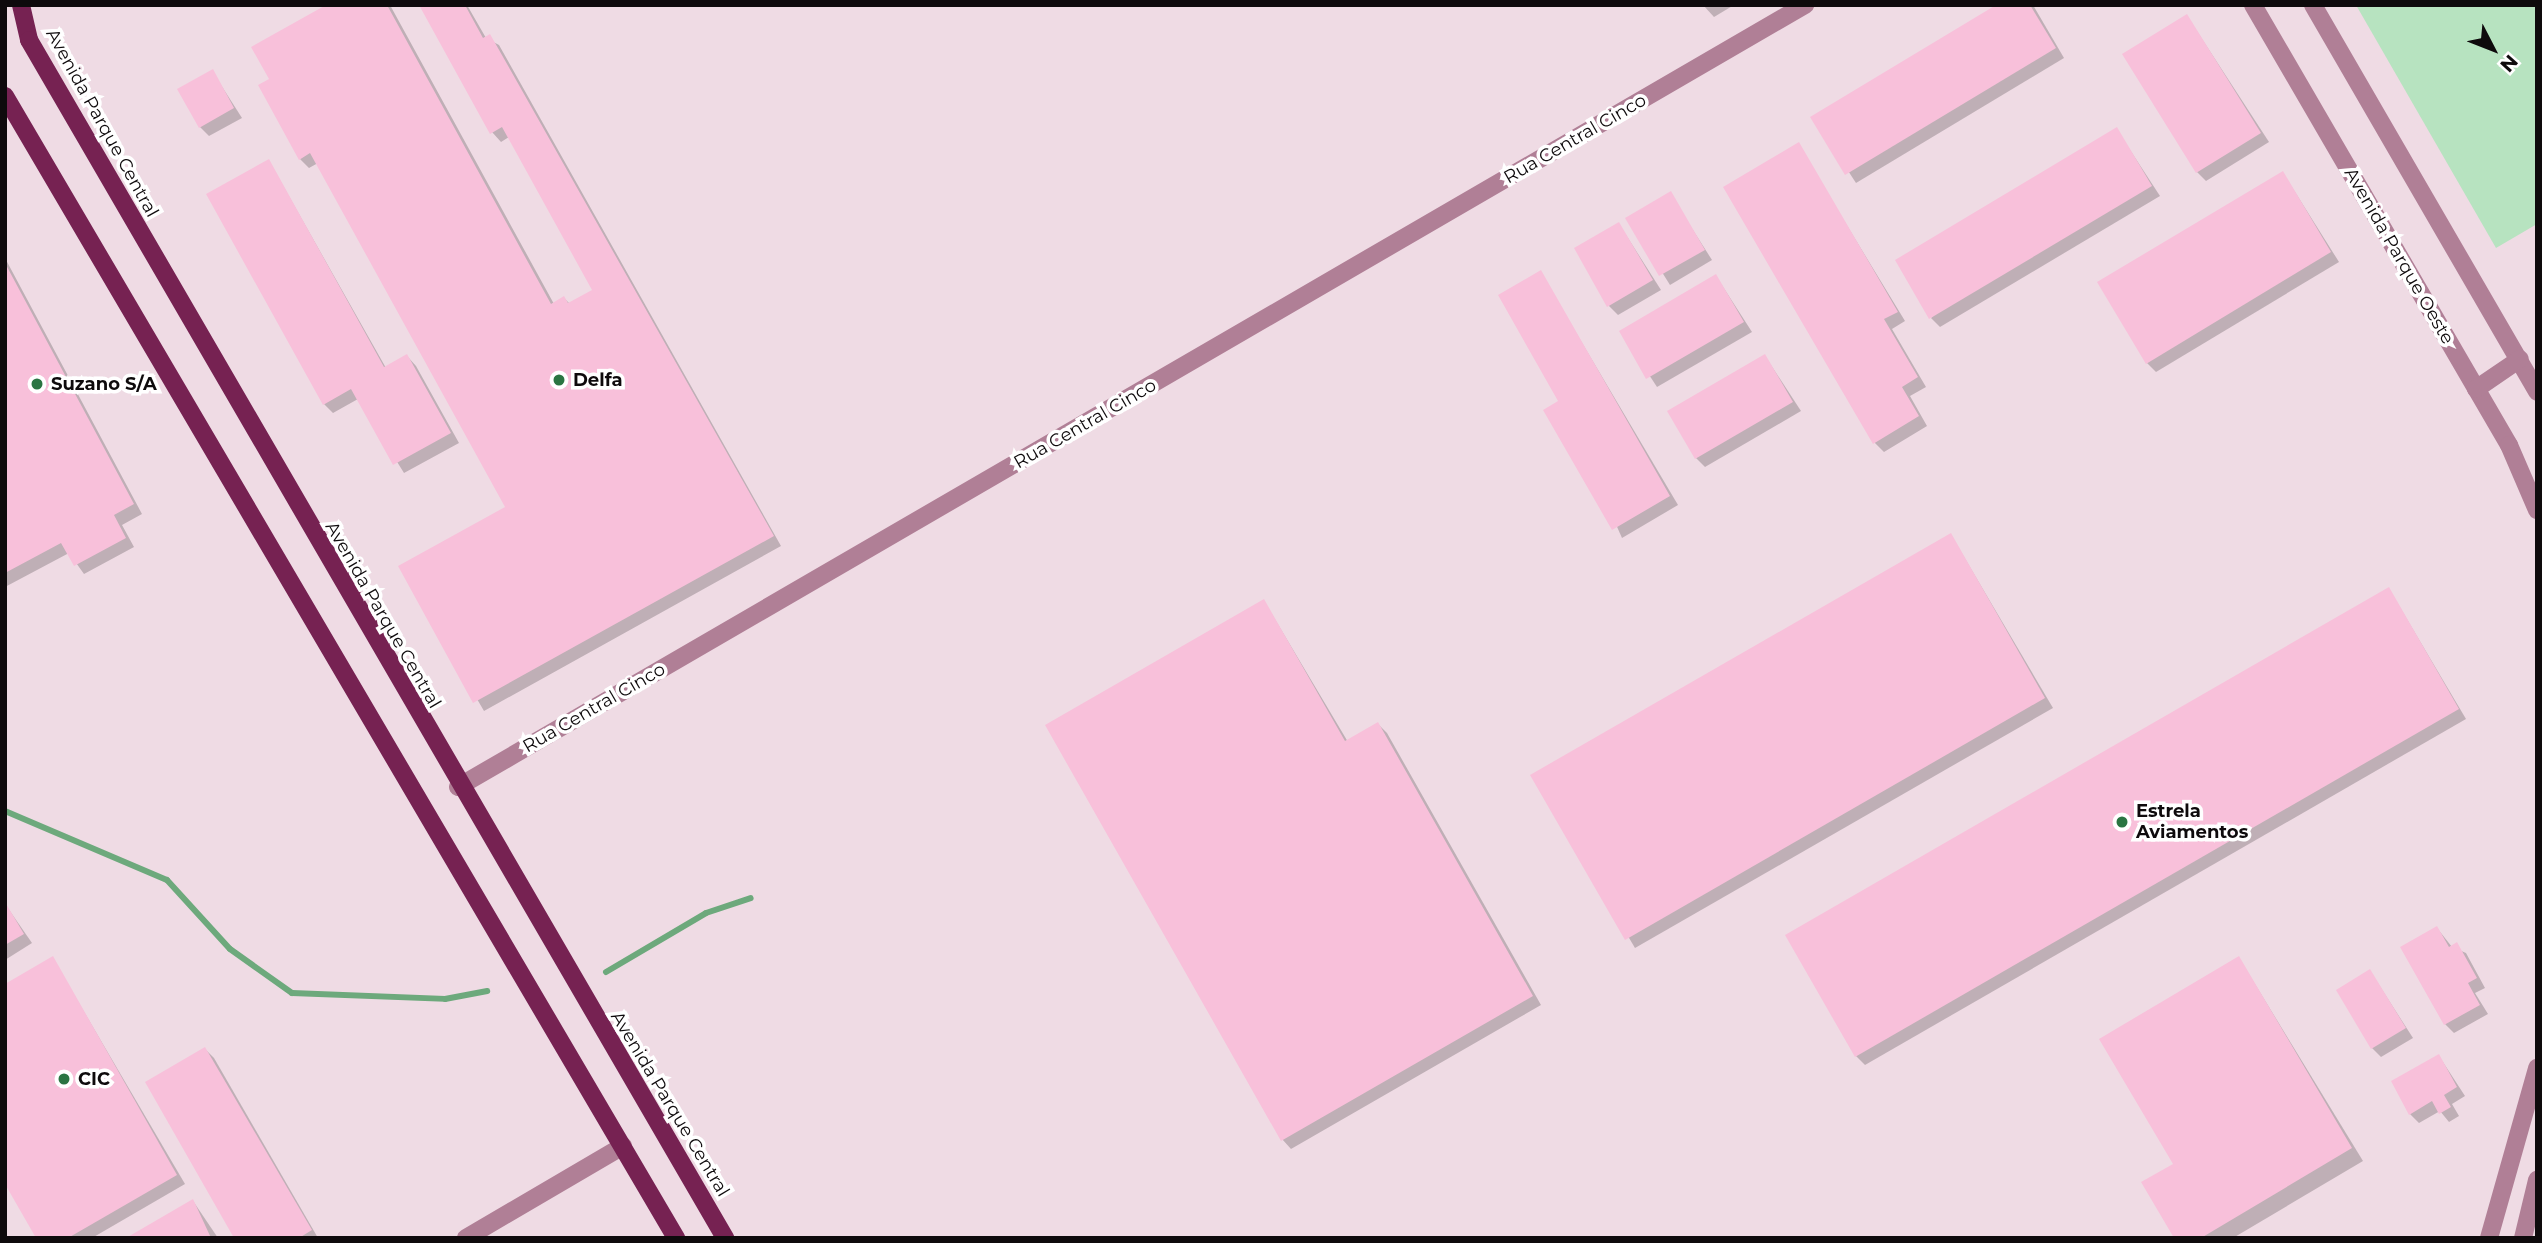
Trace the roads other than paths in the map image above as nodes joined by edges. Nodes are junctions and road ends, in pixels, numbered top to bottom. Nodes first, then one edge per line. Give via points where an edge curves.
1 (21, 5) edge
2 (1805, 5) edge
3 (2253, 5) edge
4 (2313, 5) edge
5 (5, 96) edge
6 (2520, 359) junction
7 (2476, 389) junction
8 (2537, 392) edge
9 (2537, 510) edge
10 (458, 787) junction
11 (2537, 1068) edge
12 (623, 1146) junction
13 (2537, 1180) edge
14 (466, 1238) edge
15 (676, 1238) edge
16 (725, 1238) edge
17 (2489, 1238) edge
18 (2523, 1238) edge

1 - 10 main road, Avenida Parque Central via 29,40
2 - 10 street, Rua Central Cinco
3 - 7 street, Avenida Parque Oeste
4 - 6 street
5 - 12 main road
6 - 7 street
6 - 8 street
7 - 9 street, Avenida Parque Oeste
10 - 16 main road, Avenida Parque Central
11 - 17 street
12 - 14 street
12 - 15 main road
13 - 18 street

